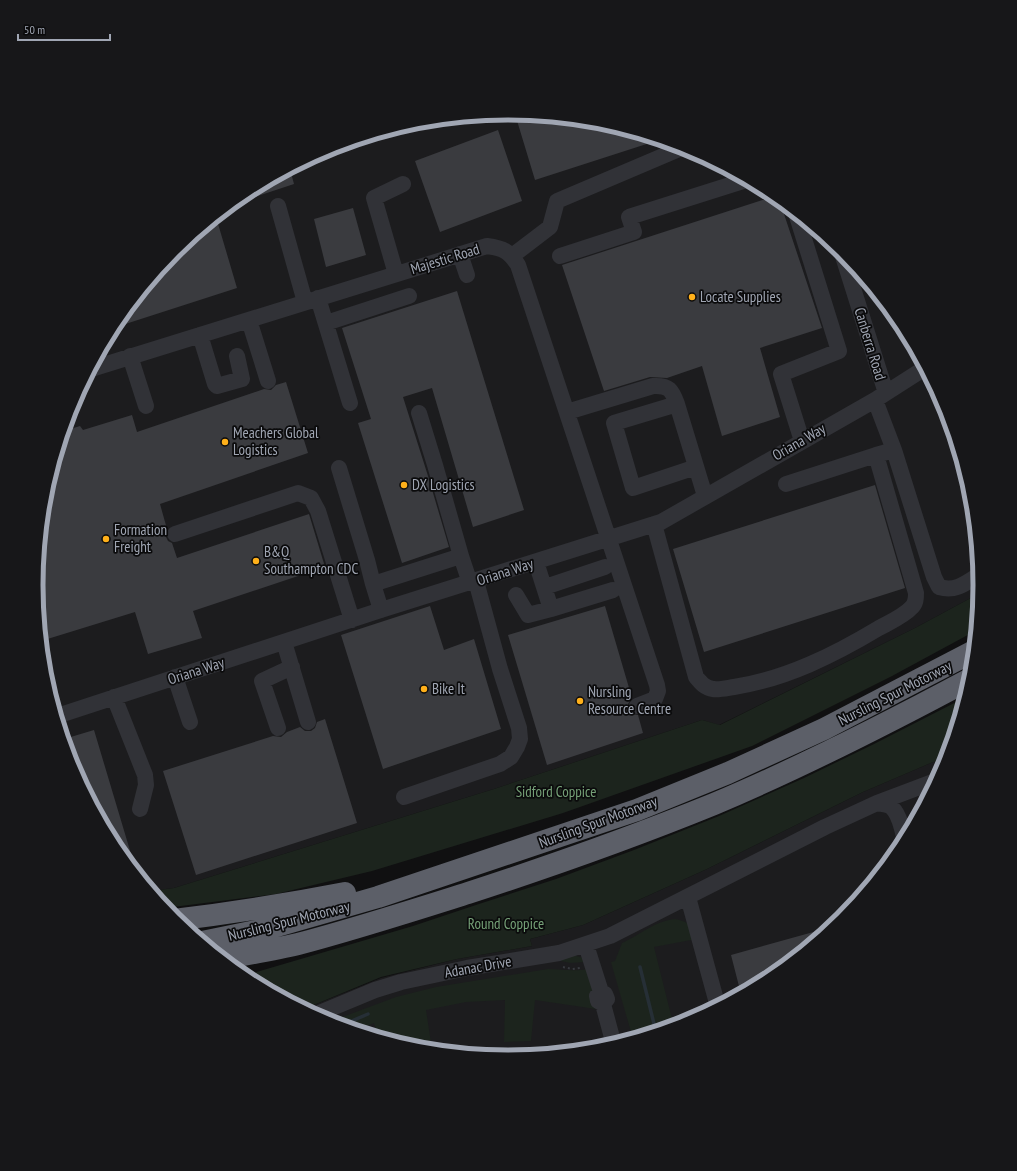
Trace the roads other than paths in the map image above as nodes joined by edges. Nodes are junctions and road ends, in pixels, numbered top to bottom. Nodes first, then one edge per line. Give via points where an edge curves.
1 (676, 151) edge
2 (740, 182) edge
3 (403, 184) dead end
4 (278, 206) dead end
5 (799, 222) edge
6 (460, 254) junction
7 (512, 256) junction
8 (560, 256) dead end
9 (845, 264) edge
10 (396, 274) junction
11 (467, 275) dead end
12 (409, 296) dead end
13 (312, 300) junction
14 (249, 320) junction
15 (326, 322) junction
16 (200, 335) junction
17 (130, 356) junction
18 (237, 356) dead end
19 (98, 367) edge
20 (921, 370) edge
21 (268, 381) dead end
22 (880, 396) junction
23 (350, 403) dead end
24 (677, 404) junction
25 (146, 406) dead end
26 (567, 412) junction
27 (419, 413) dead end
28 (802, 441) junction
29 (894, 450) junction
30 (876, 455) junction
31 (696, 467) junction
32 (338, 468) dead end
33 (786, 484) dead end
34 (706, 496) junction
35 (654, 524) junction
36 (175, 534) dead end
37 (609, 538) junction
38 (462, 556) junction
39 (536, 562) junction
40 (605, 567) dead end
41 (974, 578) edge
42 (473, 582) junction
43 (373, 584) junction
44 (545, 587) junction
45 (612, 590) dead end
46 (516, 595) dead end
47 (551, 609) junction
48 (381, 610) junction
49 (352, 620) junction
50 (284, 642) junction
51 (969, 654) edge
52 (292, 667) junction
53 (174, 678) junction
54 (964, 682) edge
55 (114, 697) junction
56 (637, 706) dead end
57 (62, 714) edge
58 (190, 722) dead end
59 (308, 722) dead end
60 (278, 728) dead end
61 (930, 783) edge
62 (404, 797) dead end
63 (877, 803) junction
64 (140, 809) dead end
65 (903, 833) edge
66 (454, 872) junction
67 (688, 897) junction
68 (183, 919) edge
69 (208, 941) edge
70 (295, 945) junction
71 (586, 945) junction
72 (229, 958) edge
73 (241, 966) edge
74 (717, 1002) edge
75 (322, 1012) edge
76 (612, 1039) edge

1 - 7 street via 557,201 550,227
2 - 8 street via 629,217 634,232
3 - 10 street via 374,198
4 - 13 street
5 - 28 street via 839,352 781,374
6 - 7 street, Majestic Road via 487,246 505,250
6 - 10 street, Majestic Road
6 - 11 street
7 - 26 street via 518,265
9 - 22 street, Canberra Road
10 - 13 street, Majestic Road
12 - 15 street
13 - 14 street, Majestic Road
13 - 15 street
14 - 16 street, Majestic Road
14 - 21 street
15 - 23 street
16 - 17 street, Majestic Road
16 - 18 street via 217,386 242,379
17 - 19 street, Majestic Road
17 - 25 street
20 - 22 street, Oriana Way
22 - 28 street, Oriana Way
22 - 29 street, Canberra Road
24 - 26 street via 673,394 663,385
24 - 31 street
24 - 31 street via 614,423 633,488
26 - 37 street
27 - 38 street
28 - 34 street, Oriana Way
29 - 30 street
29 - 41 street, Canberra Road via 939,587 948,590
30 - 33 street
30 - 35 street via 913,580 916,593 913,606 896,619 833,654 755,684 714,690 705,687 696,677
31 - 34 street
32 - 43 street
34 - 35 street, Oriana Way
35 - 37 street, Oriana Way
36 - 49 street via 298,493 312,498
37 - 39 street, Oriana Way
37 - 56 street via 657,685 655,699
38 - 42 street
38 - 43 street
39 - 42 street, Oriana Way
39 - 44 street
40 - 44 street
42 - 48 street, Oriana Way
42 - 62 street via 519,728 520,739 511,757 500,764
43 - 48 street
44 - 47 street
45 - 47 street
46 - 47 street via 528,615
48 - 49 street, Oriana Way
49 - 50 street, Oriana Way
50 - 52 street
50 - 53 street, Oriana Way
51 - 66 highway, Nursling Spur Motorway via 824,729 728,773 636,810
52 - 59 street
52 - 60 street via 262,681
53 - 55 street, Oriana Way
53 - 58 street
54 - 70 highway, Nursling Spur Motorway via 847,742 715,803 505,881
55 - 57 street, Oriana Way
55 - 64 street via 145,775 146,785
61 - 63 street, Adanac Drive
63 - 65 street via 890,806 899,819
63 - 67 street, Adanac Drive
66 - 68 highway via 298,902
66 - 69 highway, Nursling Spur Motorway via 278,926
67 - 71 street, Adanac Drive via 610,936
67 - 74 street
70 - 72 highway, Nursling Spur Motorway
70 - 73 highway
71 - 75 street, Adanac Drive via 559,953 401,982
71 - 76 street

